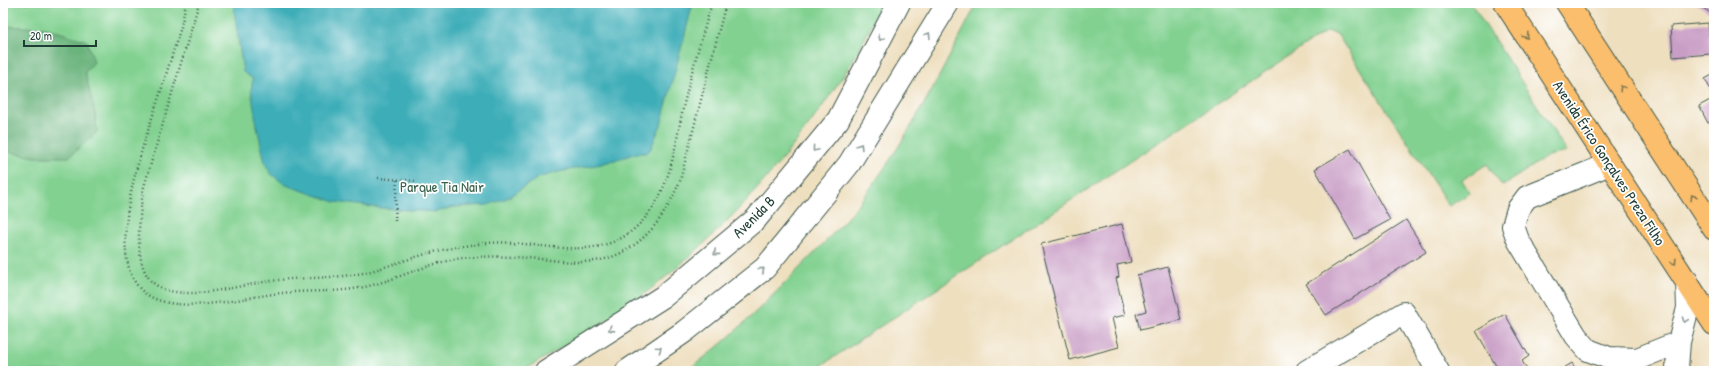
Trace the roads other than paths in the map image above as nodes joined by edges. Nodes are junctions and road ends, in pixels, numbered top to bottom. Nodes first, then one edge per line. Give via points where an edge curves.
1 (899, 3) edge
2 (948, 3) edge
3 (1505, 3) edge
4 (1567, 3) edge
5 (1578, 13) edge
6 (1610, 164) junction
7 (1714, 229) edge
8 (1687, 282) junction
9 (1714, 324) edge
10 (1679, 342) junction
11 (1676, 370) edge
12 (546, 371) edge
13 (627, 371) edge
14 (1307, 371) edge
15 (1438, 371) edge

1 -> 12 street, Avenida B via 838,120 756,219 664,296
13 -> 2 street via 684,332 765,268 849,164
3 -> 6 main road, Avenida Érico Gonçalves Preza Filho
4 - 5 main road
7 -> 5 main road
6 -> 8 main road, Avenida Érico Gonçalves Preza Filho
6 - 10 street via 1527,197 1518,209 1513,226 1518,240 1588,350 1609,358 1637,359
8 - 9 main road, Avenida Érico Gonçalves Preza Filho
8 -> 10 street via 1688,308
10 - 11 street
14 - 15 street via 1404,313

